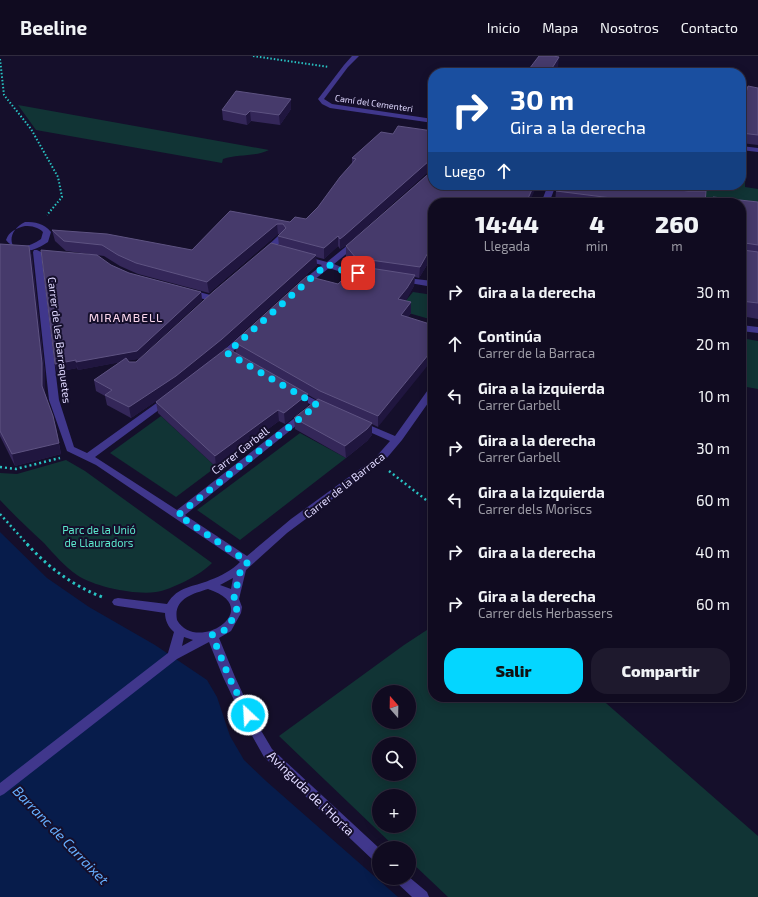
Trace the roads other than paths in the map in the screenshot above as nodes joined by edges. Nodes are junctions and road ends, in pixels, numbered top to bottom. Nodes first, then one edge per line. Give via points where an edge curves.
1 (356, 56) edge
2 (428, 120) edge
3 (746, 149) edge
4 (758, 150) edge
5 (43, 218) road end
6 (37, 225) junction
7 (364, 235) edge
8 (281, 238) edge
9 (0, 248) edge
10 (20, 249) junction
11 (299, 256) edge
12 (259, 259) edge
13 (327, 264) junction
14 (373, 275) edge
15 (395, 278) edge
16 (428, 283) edge
17 (176, 289) edge
18 (295, 291) edge
19 (211, 298) edge
20 (746, 329) edge
21 (758, 330) edge
22 (250, 333) edge
23 (216, 362) edge
24 (290, 389) edge
25 (173, 396) edge
26 (428, 396) edge
27 (317, 405) junction
28 (331, 411) edge
29 (353, 421) edge
30 (396, 440) junction
31 (87, 458) junction
32 (178, 515) junction
33 (244, 565) junction
34 (211, 586) junction
35 (234, 598) junction
36 (118, 602) road end
37 (170, 609) junction
38 (180, 632) junction
39 (212, 635) junction
40 (173, 656) junction
41 (0, 790) edge
42 (372, 850) edge
43 (409, 885) edge
44 (422, 897) edge

1 - 2 street, Camí del Cementeri via 321,98 324,103
3 - 4 street
5 - 6 street
6 - 10 street via 47,232 45,240
6 - 10 street via 18,226 3,236 2,240 8,246
7 - 13 street
8 - 12 street via 274,250
9 - 10 street
10 - 31 street, Carrer de les Barraquetes via 40,252 54,400 67,443 73,452
11 - 13 street
13 - 14 street via 344,271
13 - 18 street
15 - 16 street
17 - 19 street
20 - 21 street
22 - 23 street via 230,355
24 - 27 street
25 - 31 street
26 - 30 street, Carrer de la Barraca
27 - 28 street
27 - 32 street, Carrer Garbell
29 - 30 street
30 - 33 street, Carrer de la Barraca via 386,453 261,549
31 - 32 street
32 - 33 street
33 - 34 street, Carrer de la Barraca
33 - 35 street
34 - 35 street via 224,589
34 - 37 street via 190,588 178,597
35 - 39 street via 237,606 231,623 225,630
36 - 37 street
37 - 38 street via 171,620
38 - 39 street via 200,637
38 - 40 street
39 - 40 street
39 - 42 street, Avinguda de l'Horta via 229,677 268,753
40 - 41 street
43 - 44 street

